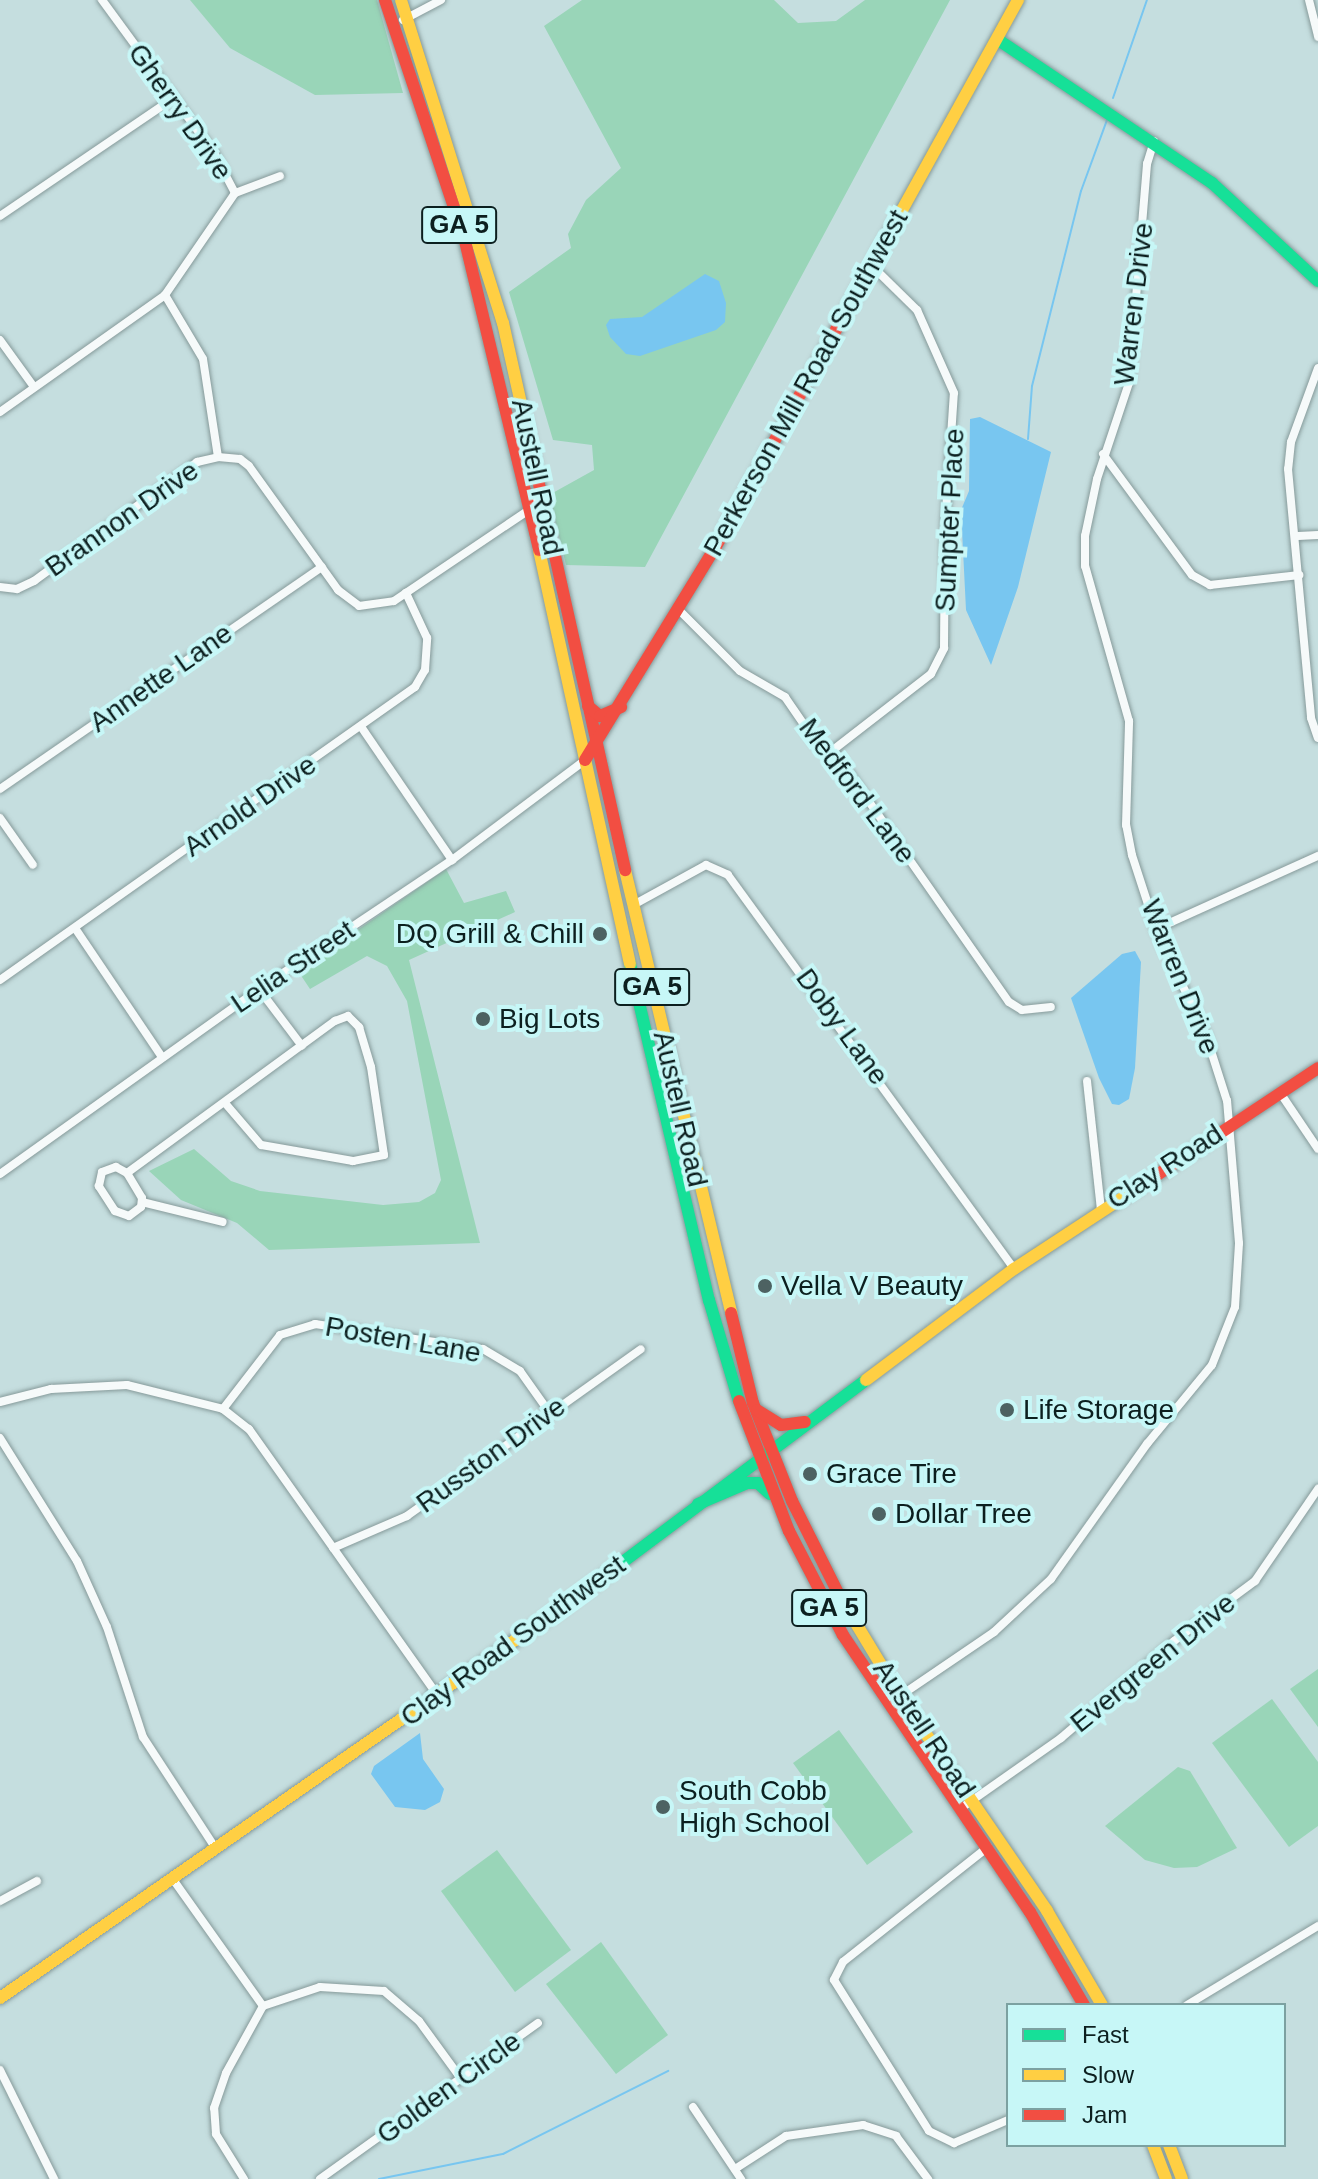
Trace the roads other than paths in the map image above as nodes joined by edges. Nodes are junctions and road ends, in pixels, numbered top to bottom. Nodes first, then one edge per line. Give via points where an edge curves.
1 (102, 0) edge
2 (385, 0) edge
3 (401, 0) edge
4 (441, 0) edge
5 (1018, 0) edge
6 (1309, 0) edge
7 (406, 19) junction
8 (392, 26) junction
9 (1318, 37) edge
10 (997, 39) junction
11 (172, 99) junction
12 (1154, 141) junction
13 (280, 176) dead end
14 (235, 193) junction
15 (0, 216) edge
16 (872, 266) junction
17 (1318, 281) edge
18 (165, 295) junction
19 (0, 340) edge
20 (1318, 368) edge
21 (34, 387) junction
22 (0, 412) edge
23 (1103, 454) junction
24 (218, 457) junction
25 (541, 496) junction
26 (529, 510) junction
27 (1318, 535) edge
28 (1298, 536) junction
29 (322, 567) junction
30 (1299, 575) junction
31 (0, 587) edge
32 (406, 593) junction
33 (679, 610) junction
34 (588, 706) junction
35 (621, 707) junction
36 (362, 728) junction
37 (1318, 738) edge
38 (597, 745) junction
39 (833, 750) junction
40 (585, 760) junction
41 (0, 789) edge
42 (0, 818) edge
43 (1318, 856) edge
44 (452, 860) junction
45 (33, 865) dead end
46 (635, 904) junction
47 (75, 928) junction
48 (1156, 929) junction
49 (0, 980) edge
50 (259, 989) junction
51 (1051, 1007) dead end
52 (302, 1046) junction
53 (162, 1057) junction
54 (1318, 1068) edge
55 (1087, 1081) dead end
56 (1281, 1094) junction
57 (225, 1103) junction
58 (1228, 1126) junction
59 (1318, 1149) edge
60 (127, 1173) junction
61 (0, 1174) edge
62 (142, 1202) junction
63 (1101, 1209) junction
64 (223, 1222) dead end
65 (1014, 1269) junction
66 (641, 1349) dead end
67 (0, 1402) edge
68 (223, 1409) junction
69 (756, 1410) junction
70 (549, 1412) junction
71 (805, 1422) junction
72 (0, 1438) edge
73 (770, 1447) junction
74 (757, 1457) junction
75 (1318, 1489) edge
76 (774, 1497) junction
77 (698, 1504) junction
78 (333, 1548) junction
79 (438, 1696) junction
80 (900, 1696) junction
81 (973, 1800) junction
82 (960, 1809) junction
83 (988, 1847) junction
84 (216, 1849) junction
85 (172, 1878) junction
86 (37, 1881) dead end
87 (0, 1901) edge
88 (1318, 1926) edge
89 (0, 1998) edge
90 (1083, 2003) edge
91 (1101, 2003) edge
92 (1190, 2003) edge
93 (263, 2006) junction
94 (538, 2023) dead end
95 (0, 2070) edge
96 (462, 2080) junction
97 (693, 2107) dead end
98 (1006, 2121) edge
99 (1154, 2147) edge
100 (1170, 2147) edge
101 (735, 2169) junction
102 (54, 2179) edge
103 (244, 2179) edge
104 (320, 2179) edge
105 (741, 2179) edge
106 (928, 2179) edge
107 (1166, 2179) edge
108 (1182, 2179) edge

1 - 11 street, Gherry Drive
2 - 8 main road, Austell Road / GA 5
3 - 7 main road, Austell Road / GA 5
4 - 7 street
5 - 10 main road, Perkerson Mill Road Southwest
6 - 9 street
7 - 8 street
7 - 25 main road, Austell Road / GA 5 via 495,290
8 - 26 main road, Austell Road / GA 5 via 464,237
10 - 12 main road
10 - 16 main road, Perkerson Mill Road Southwest
11 - 14 street, Gherry Drive via 214,153
11 - 15 street
12 - 17 main road via 1236,202
12 - 23 street, Warren Drive via 1147,164 1129,383
13 - 14 street
14 - 18 street, Gherry Drive
16 - 33 main road, Perkerson Mill Road Southwest
16 - 39 street, Sumpter Place via 917,310 954,393 944,648 931,674
18 - 21 street, Gherry Drive
18 - 24 street via 203,359
19 - 21 street
20 - 28 street via 1291,442 1288,469
21 - 22 street, Gherry Drive
23 - 30 street via 1192,575 1210,585
23 - 48 street, Warren Drive via 1085,536 1085,566 1129,721 1126,825
24 - 29 street, Brannon Drive via 240,459 249,466
24 - 31 street, Brannon Drive via 197,462 34,581 17,589
25 - 26 street, Brannon Drive
25 - 34 main road, Austell Road / GA 5
26 - 32 street, Brannon Drive
26 - 40 main road, Austell Road / GA 5
27 - 28 street
28 - 30 street
29 - 32 street, Brannon Drive via 338,590 359,606 375,607
29 - 41 street, Annette Lane
30 - 37 street via 1311,718
32 - 36 street, Arnold Drive via 427,638 425,670 406,695
33 - 35 main road, Perkerson Mill Road Southwest
33 - 39 street, Medford Lane via 740,671 785,697 818,745
34 - 35 main road via 600,716
34 - 38 main road, Austell Road / GA 5
35 - 38 main road, Perkerson Mill Road Southwest
36 - 44 street
36 - 47 street, Arnold Drive
38 - 40 main road, Perkerson Mill Road Southwest
38 - 46 main road, Austell Road / GA 5
39 - 51 street, Medford Lane via 1009,1002 1022,1010
40 - 44 street, Lelia Street
40 - 74 main road, Austell Road / GA 5 via 709,1300
42 - 45 street
43 - 48 street
44 - 50 street, Lelia Street
46 - 65 street, Doby Lane via 706,865 728,875
46 - 69 main road, Austell Road / GA 5 via 728,1315
47 - 49 street, Arnold Drive
47 - 53 street
48 - 58 street, Warren Drive via 1206,1035 1227,1101
50 - 52 street
50 - 53 street, Lelia Street
52 - 57 street
52 - 57 street via 348,1016 359,1027 371,1067 384,1155 353,1161 271,1149 248,1135
53 - 61 street, Lelia Street
54 - 56 main road, Clay Road
55 - 63 street
56 - 58 main road, Clay Road
56 - 59 street
57 - 60 street
58 - 63 main road, Clay Road
58 - 80 street, Warren Drive via 1240,1275 1225,1340 1212,1365 1147,1444 1051,1579 994,1632
60 - 62 street
60 - 62 street via 106,1169 100,1190 124,1216 134,1214
62 - 64 street
63 - 65 main road, Clay Road
65 - 71 main road, Clay Road Southwest
66 - 70 street, Russton Drive
67 - 68 street via 33,1392 127,1385
68 - 70 street, Posten Lane via 280,1335 315,1324 483,1349 520,1371
68 - 78 street via 249,1429
69 - 71 main road via 781,1425
69 - 73 main road, Austell Road / GA 5
70 - 78 street, Russton Drive via 407,1516
71 - 73 main road, Clay Road Southwest
72 - 84 street via 77,1561 107,1627 143,1737
73 - 74 main road, Clay Road Southwest
73 - 80 main road, Austell Road / GA 5 via 821,1564
74 - 76 main road, Austell Road / GA 5
74 - 77 main road, Clay Road Southwest
75 - 81 street, Evergreen Drive via 1255,1581 1201,1619 1061,1738
76 - 77 main road via 758,1483 747,1483
76 - 82 main road, Austell Road / GA 5 via 843,1635
77 - 79 main road, Clay Road Southwest
78 - 79 street
79 - 84 main road, Clay Road Southwest
80 - 81 main road, Austell Road / GA 5
81 - 82 street, Evergreen Drive
81 - 91 main road, Austell Road / GA 5
82 - 83 main road, Austell Road / GA 5
83 - 90 main road, Austell Road / GA 5
83 - 98 street via 843,1962 834,1980 929,2131 954,2143
84 - 85 main road, Clay Road Southwest
85 - 89 main road, Clay Road Southwest
85 - 93 street
86 - 87 street
88 - 92 street
93 - 96 street via 320,1987 384,1991 419,2021
93 - 103 street via 237,2050 214,2108 216,2134
94 - 96 street, Golden Circle
95 - 102 street
96 - 104 street, Golden Circle
97 - 101 street
99 - 107 main road
100 - 108 main road
101 - 105 street
101 - 106 street via 786,2136 863,2125 896,2136

